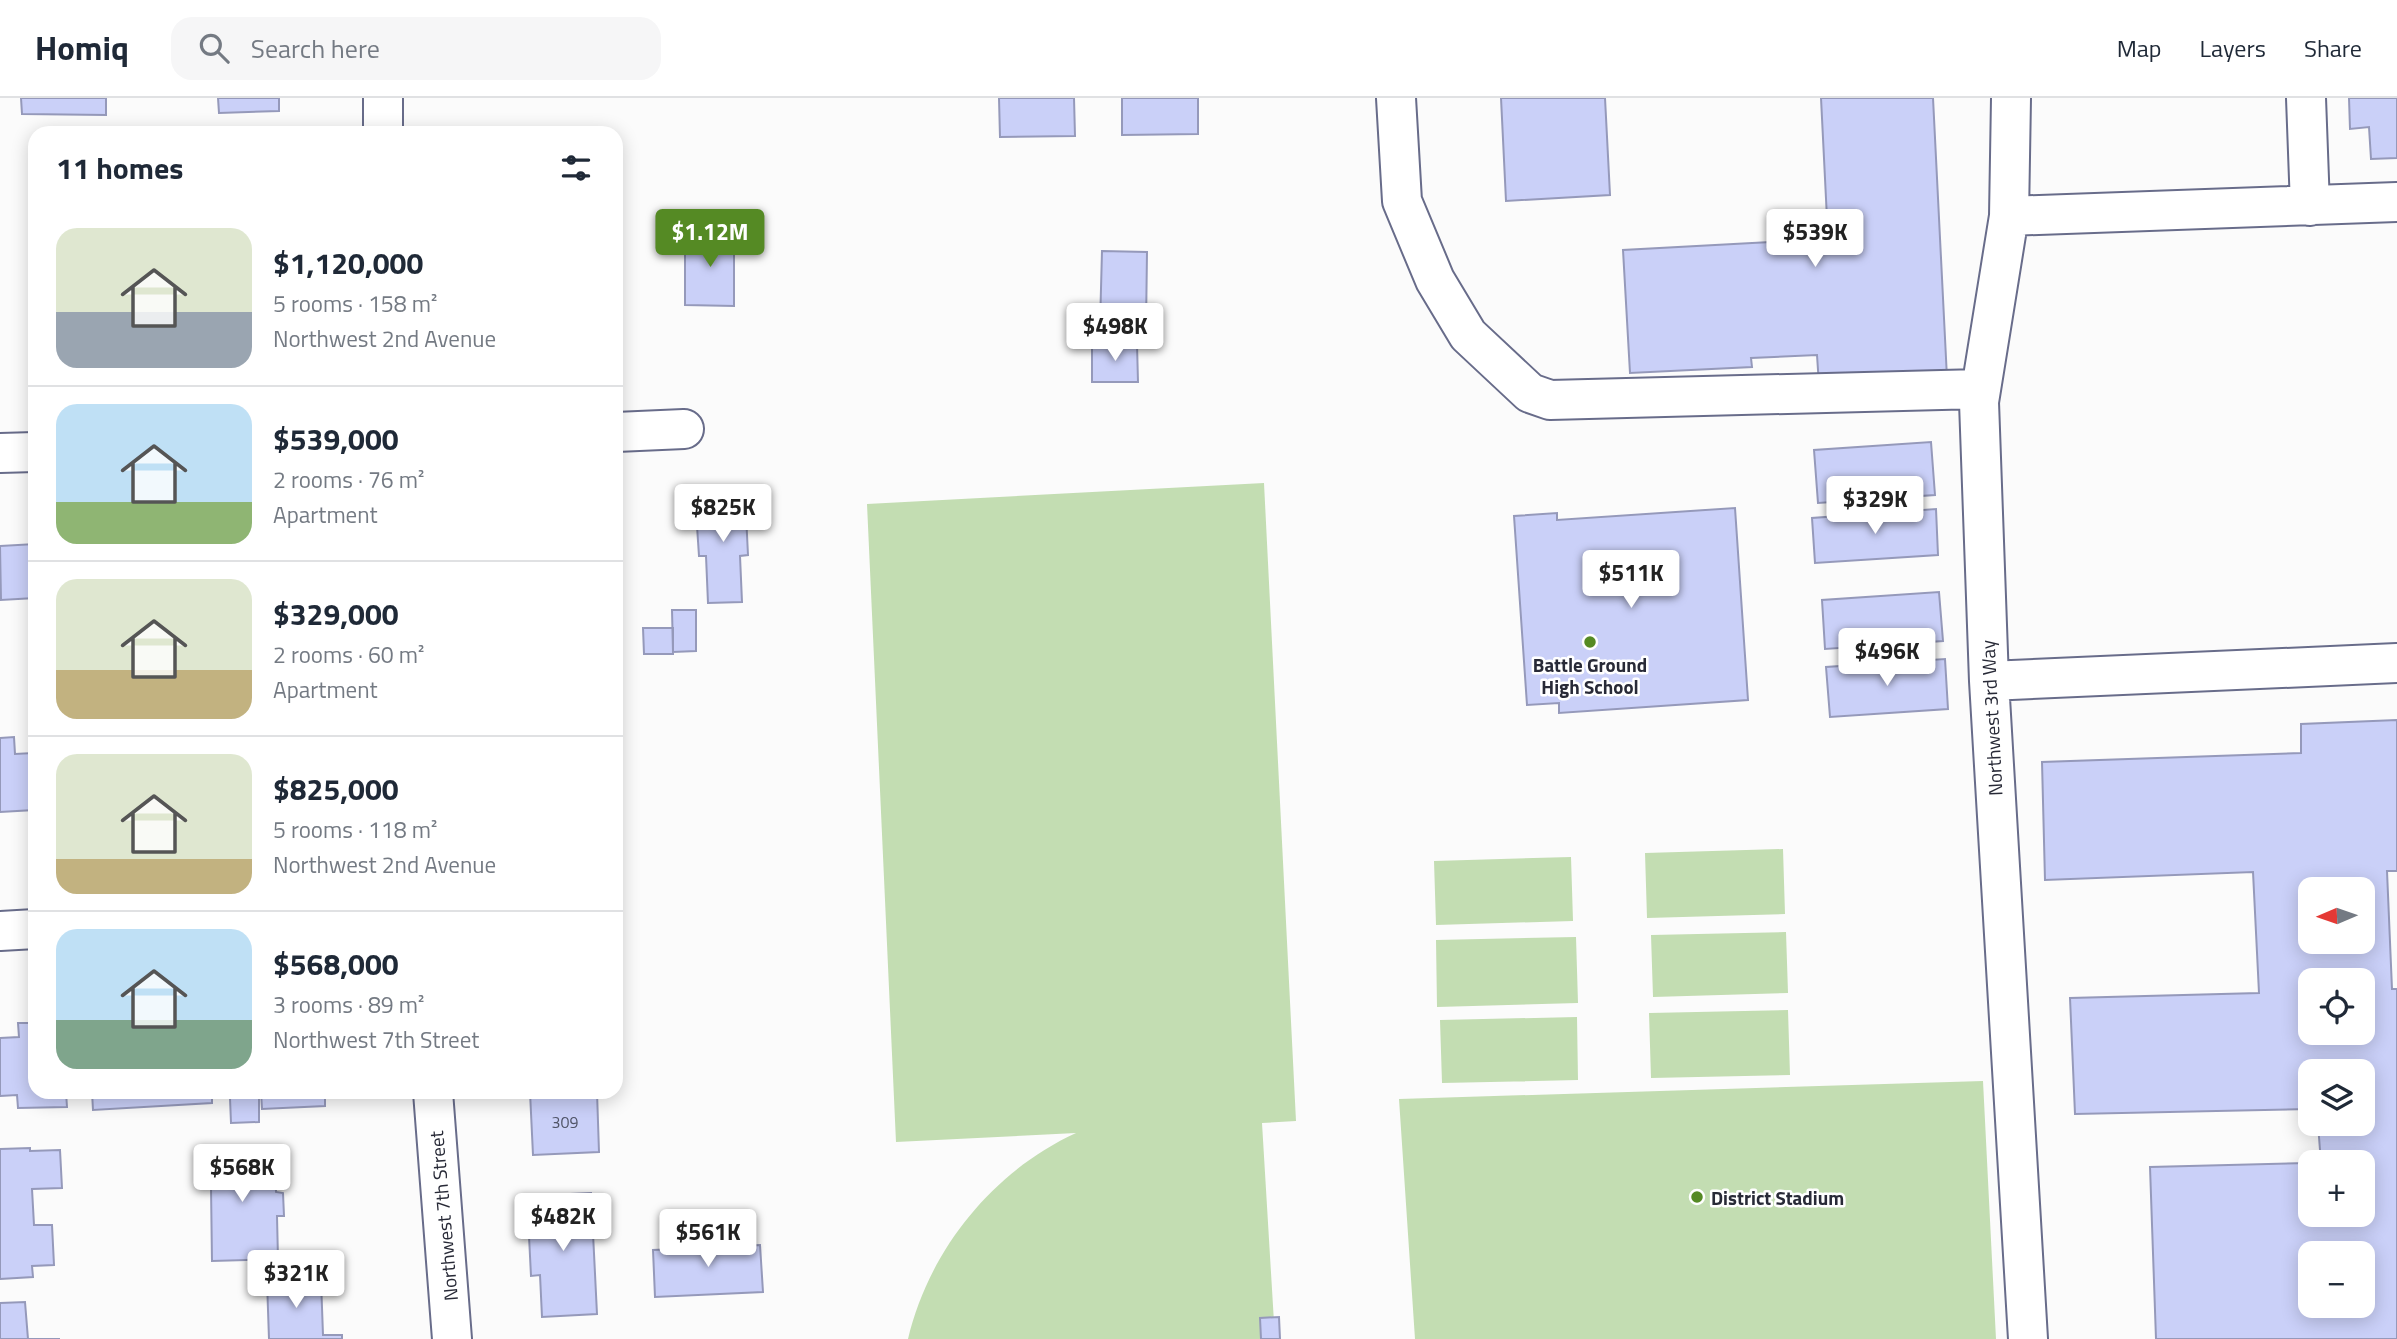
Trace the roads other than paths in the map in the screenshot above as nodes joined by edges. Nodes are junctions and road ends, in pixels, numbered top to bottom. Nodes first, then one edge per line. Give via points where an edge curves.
1 (383, 98) edge
2 (1396, 98) edge
3 (2011, 98) edge
4 (2306, 98) edge
5 (383, 126) edge
6 (2397, 202) edge
7 (2310, 205) junction
8 (2009, 216) junction
9 (1980, 389) junction
10 (684, 429) dead end
11 (623, 432) edge
12 (28, 452) edge
13 (0, 453) edge
14 (2397, 663) edge
15 (1989, 681) junction
16 (28, 929) edge
17 (0, 931) edge
18 (434, 1099) edge
19 (453, 1339) edge
20 (2028, 1339) edge

1 - 5 street
2 - 9 street via 1402,201 1435,280 1468,335 1531,393 1550,400
3 - 8 street, Northwest 3rd Way
4 - 7 street
6 - 7 street
7 - 8 street
8 - 9 street, Northwest 3rd Way
9 - 15 street, Northwest 3rd Way
10 - 11 street
12 - 13 street
14 - 15 street
15 - 20 street, Northwest 3rd Way
16 - 17 street
18 - 19 street, Northwest 7th Street

